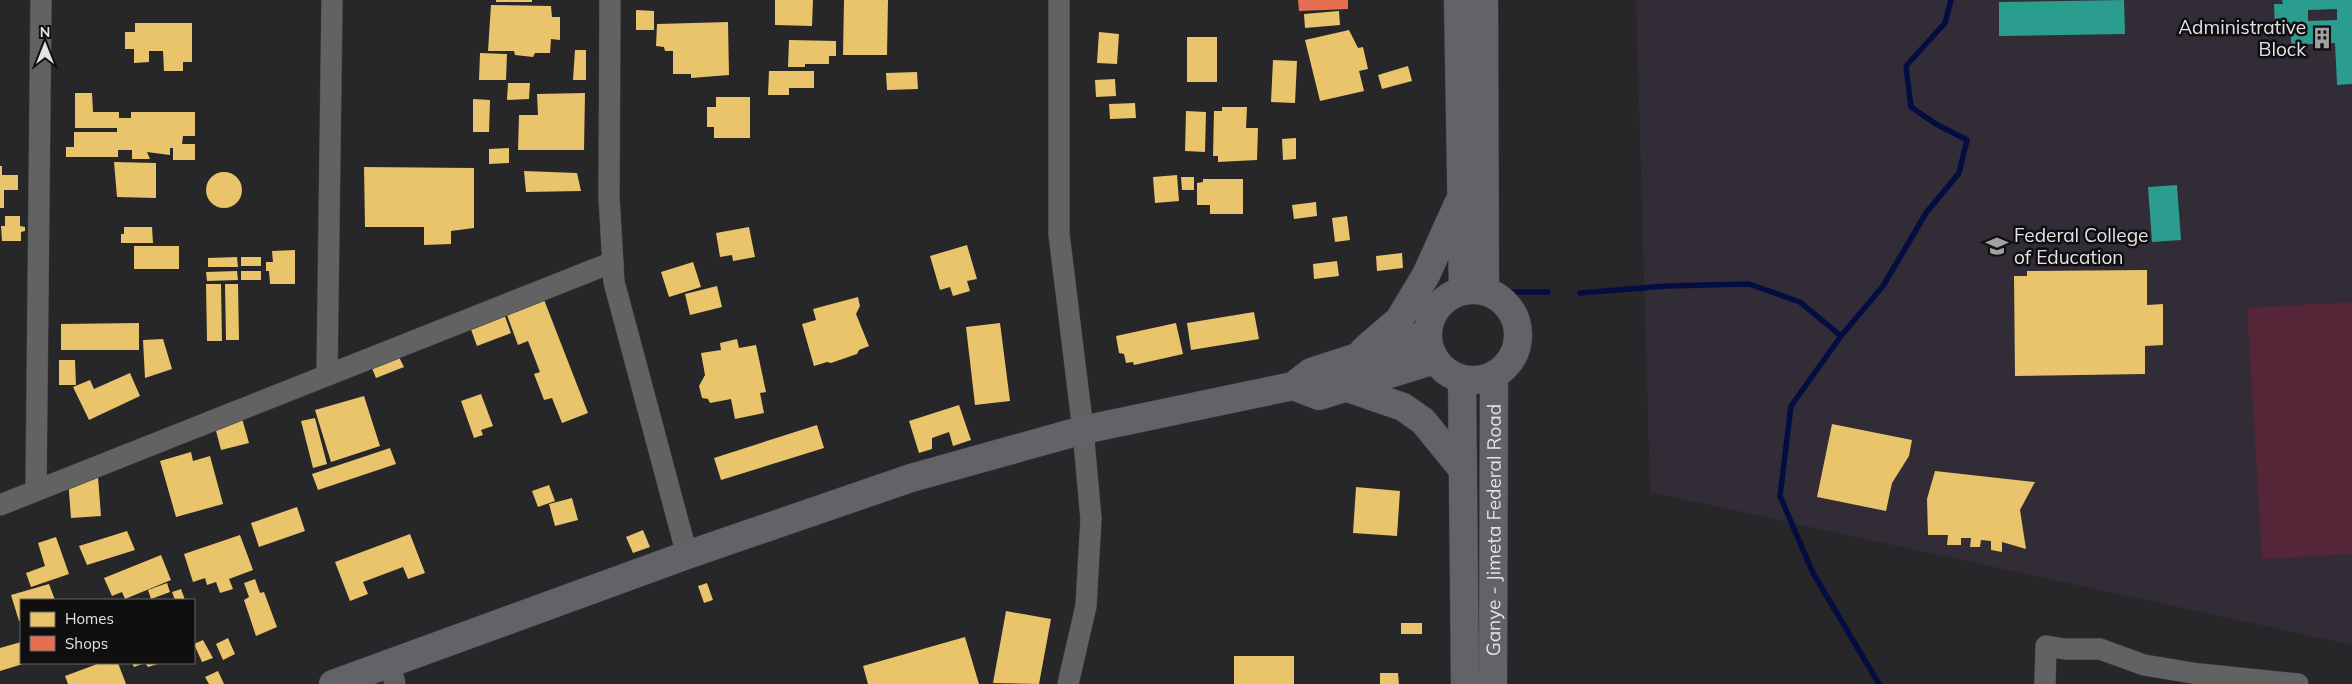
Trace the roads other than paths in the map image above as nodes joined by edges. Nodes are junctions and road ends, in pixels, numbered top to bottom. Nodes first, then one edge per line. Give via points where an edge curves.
1 (42, 0) edge
2 (332, 0) edge
3 (610, 0) edge
4 (1058, 0) edge
5 (1458, 0) edge
6 (1484, 0) edge
7 (1461, 198) junction
8 (613, 262) junction
9 (1474, 291) junction
10 (1428, 334) junction
11 (1354, 359) junction
12 (1435, 360) junction
13 (327, 375) junction
14 (1494, 376) junction
15 (1462, 379) junction
16 (1293, 386) junction
17 (1348, 388) junction
18 (1083, 430) junction
19 (1463, 470) junction
20 (36, 490) junction
21 (0, 505) edge
22 (687, 555) junction
23 (392, 674) edge
24 (362, 679) edge
25 (332, 684) edge
26 (1068, 684) edge
27 (1465, 684) edge
28 (1493, 684) edge
29 (2045, 684) edge
30 (2298, 684) edge

1 - 20 street
2 - 13 street
3 - 8 street via 609,197
4 - 18 street via 1059,234
5 - 7 main road
6 - 9 main road
7 - 9 main road
7 - 11 main road via 1426,275 1399,320
8 - 13 street
8 - 22 street via 614,282
9 - 10 main road via 1452,294 1436,308
9 - 14 main road via 1504,301 1511,309 1519,330 1516,352
10 - 11 main road
10 - 12 main road
11 - 16 main road via 1311,372
12 - 15 main road via 1447,372
12 - 17 main road
13 - 20 street
14 - 15 main road
14 - 28 main road, Ganye - Jimeta Federal Road
15 - 19 main road, Ganye - Jimeta Federal Road
16 - 17 main road via 1319,396
16 - 18 main road
17 - 19 main road via 1403,407 1423,421
18 - 22 main road via 912,478
18 - 26 street via 1091,519 1088,577 1086,606
19 - 27 main road, Ganye - Jimeta Federal Road
20 - 21 street
22 - 23 main road
23 - 24 main road
24 - 25 main road
29 - 30 street via 2046,646 2100,649 2144,665

